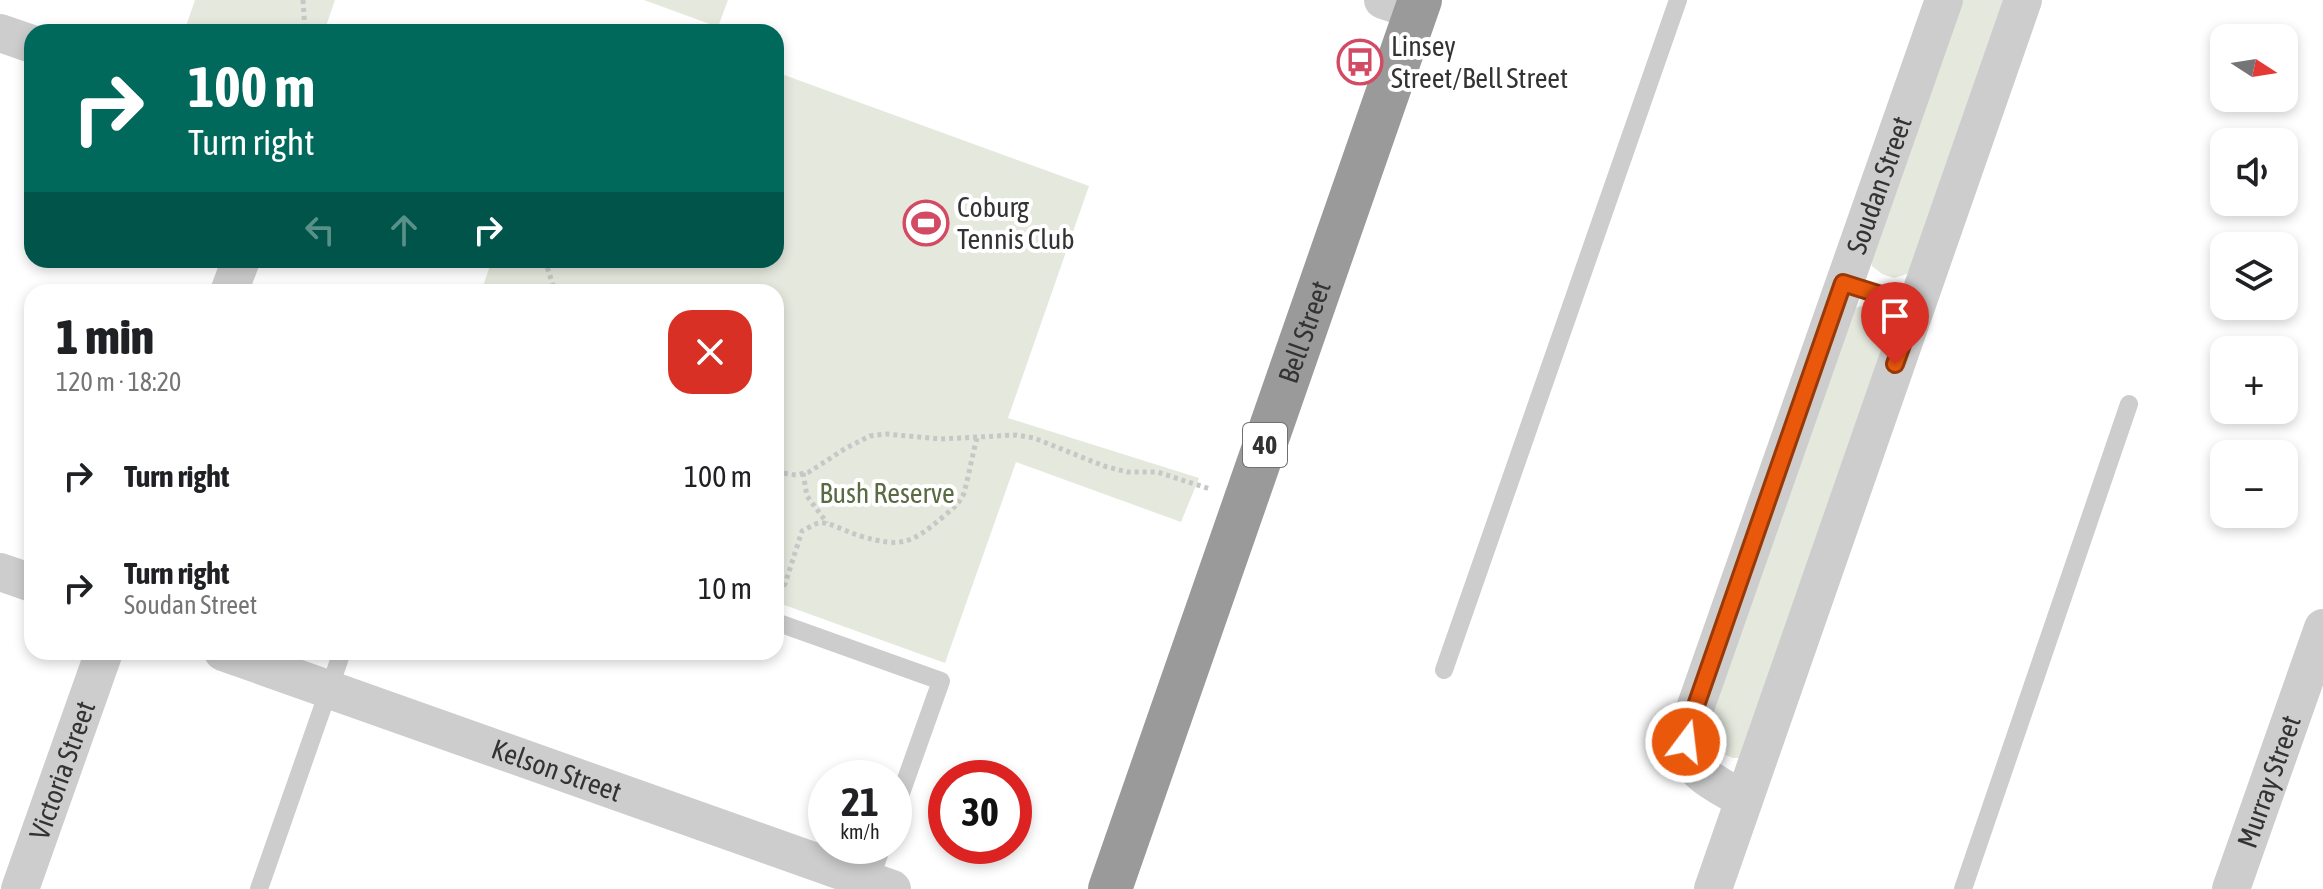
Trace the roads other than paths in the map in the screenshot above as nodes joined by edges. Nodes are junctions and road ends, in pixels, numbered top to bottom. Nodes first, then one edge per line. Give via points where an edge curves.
1 (1678, 0) edge
2 (1944, 0) edge
3 (2023, 0) edge
4 (1407, 4) edge
5 (0, 33) edge
6 (24, 41) edge
7 (1843, 283) junction
8 (1916, 306) junction
9 (2129, 404) dead end
10 (0, 572) edge
11 (24, 580) edge
12 (784, 625) edge
13 (2323, 628) edge
14 (101, 660) edge
15 (245, 660) edge
16 (339, 660) edge
17 (1444, 670) dead end
18 (329, 691) junction
19 (912, 762) edge
20 (1744, 800) junction
21 (879, 864) edge
22 (876, 886) edge
23 (264, 888) edge
24 (20, 889) edge
25 (1110, 889) edge
26 (1713, 889) edge
27 (1963, 889) edge
28 (2231, 889) edge

1 - 17 lane
2 - 7 street, Soudan Street
3 - 8 street
4 - 25 highway, Bell Street / 40 via 1245,502
5 - 6 street
7 - 8 lane
7 - 20 street, Soudan Street via 1686,742 1688,758 1700,772
8 - 20 street
9 - 27 lane
10 - 11 street
12 - 19 lane via 941,681
13 - 28 street, Murray Street
14 - 24 street, Victoria Street
15 - 18 street, Kelson Street
16 - 18 lane
18 - 22 street, Kelson Street
18 - 23 lane
20 - 26 street
21 - 22 lane

